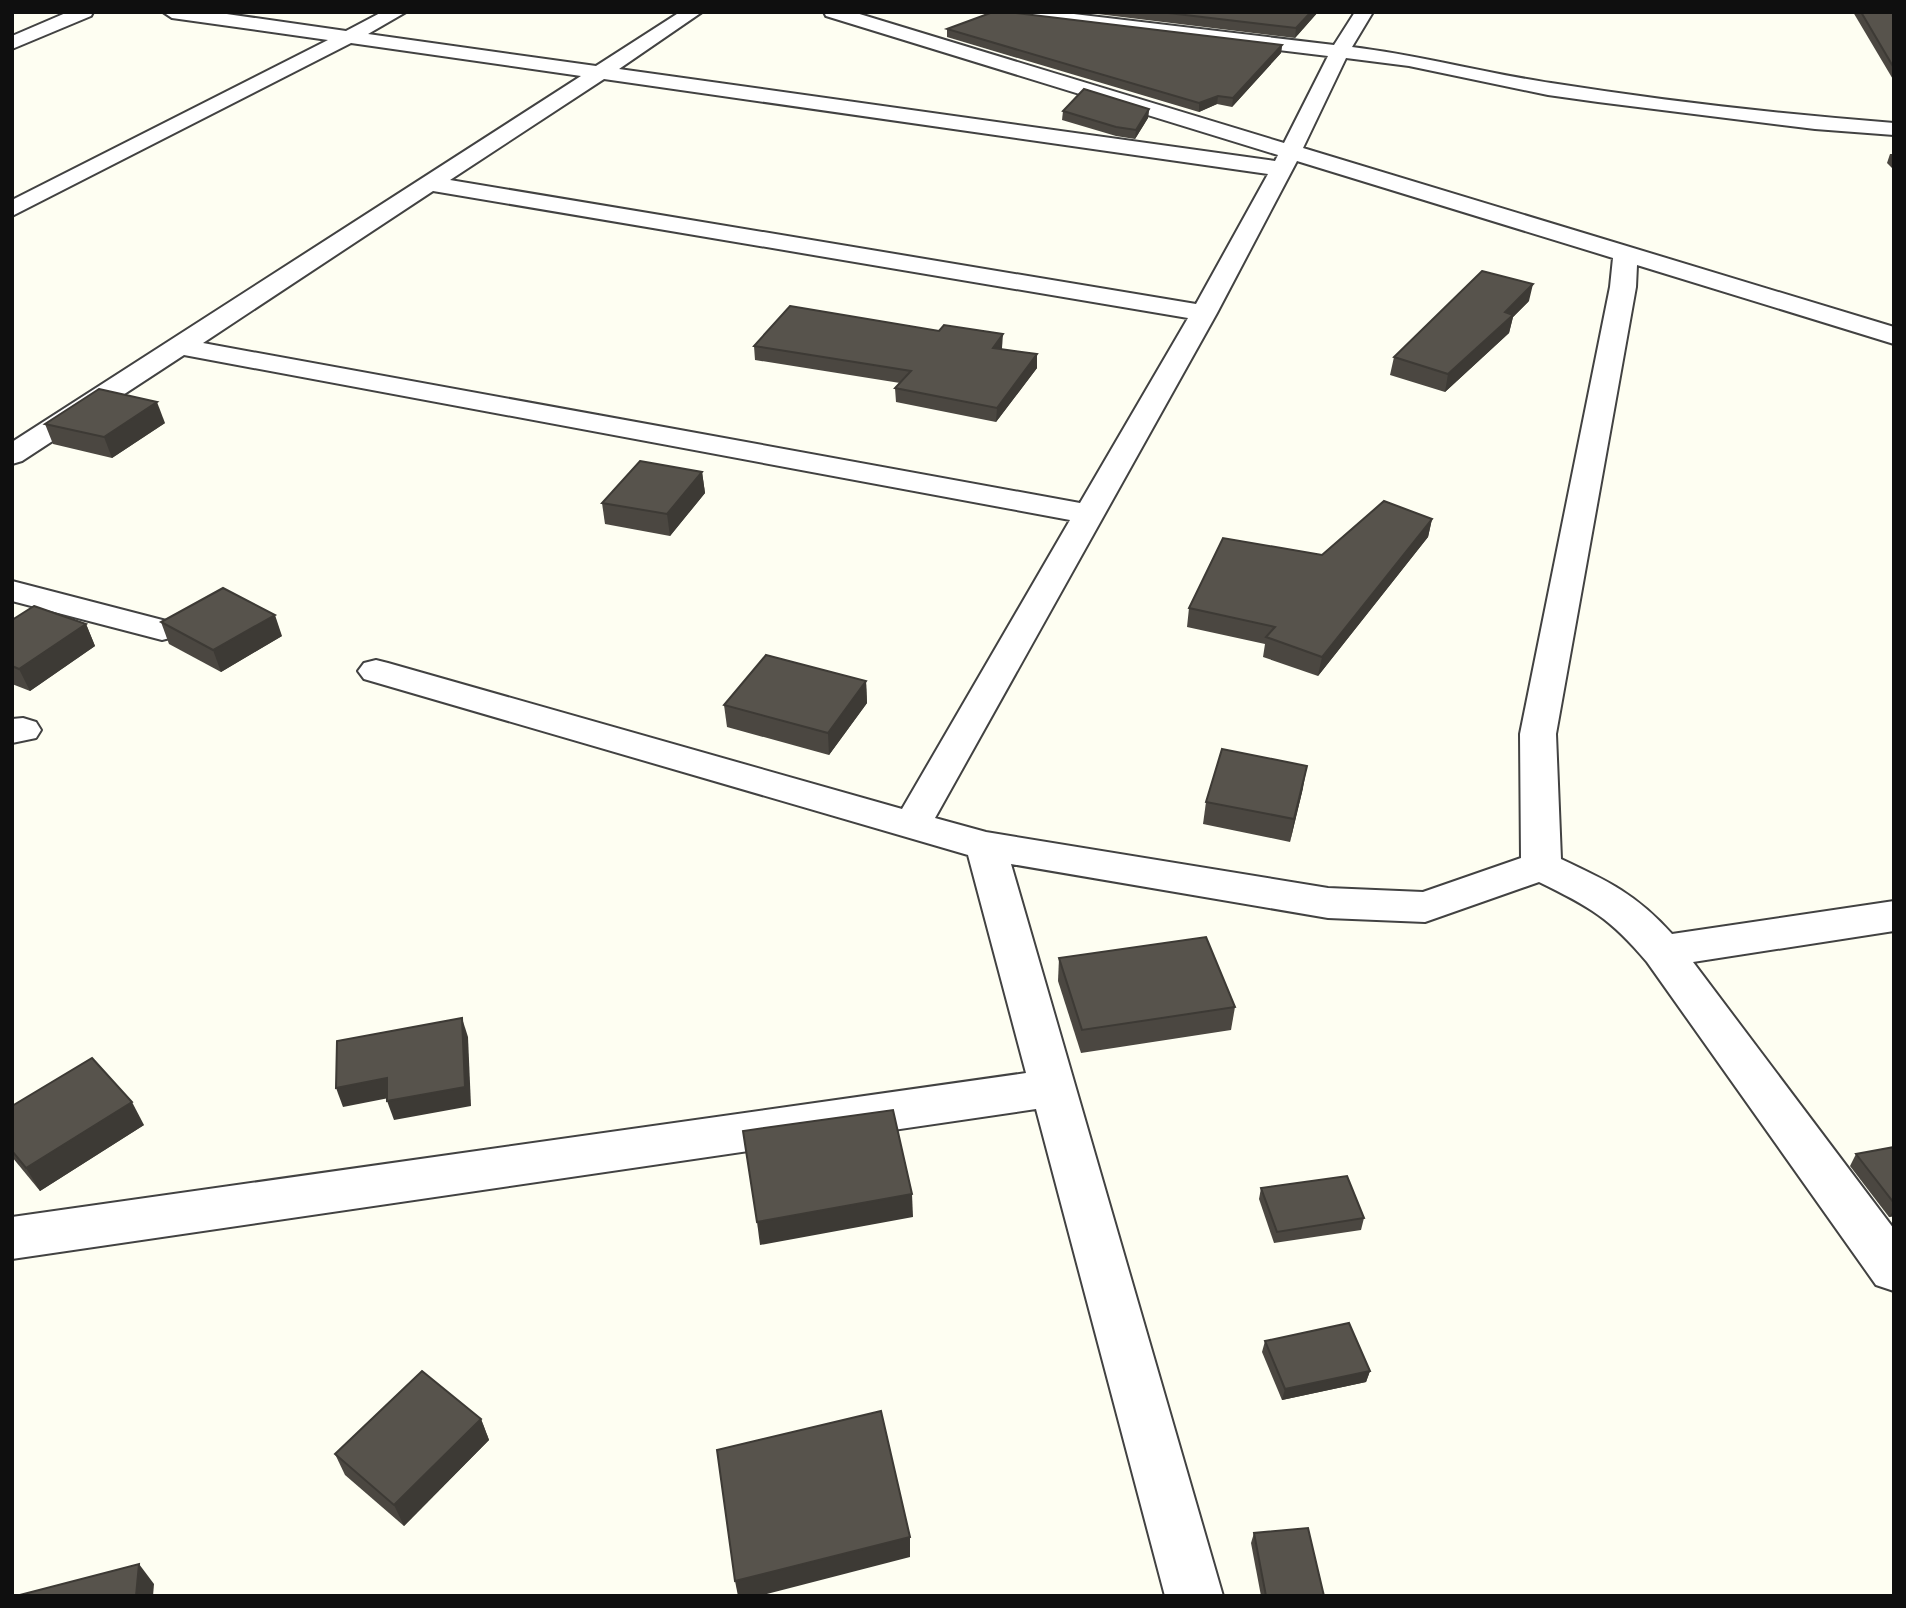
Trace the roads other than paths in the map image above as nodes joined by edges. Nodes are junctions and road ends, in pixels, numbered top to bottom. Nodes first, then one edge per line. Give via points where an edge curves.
1 (84, 12) edge
2 (172, 12) edge
3 (397, 12) edge
4 (693, 12) edge
5 (833, 12) edge
6 (1009, 12) edge
7 (1364, 12) edge
8 (347, 38) junction
9 (12, 43) edge
10 (1340, 51) junction
11 (600, 74) junction
12 (1894, 129) edge
13 (1286, 160) junction
14 (433, 184) junction
15 (12, 209) edge
16 (1625, 269) junction
17 (1204, 313) junction
18 (1894, 336) edge
19 (177, 345) junction
20 (12, 455) edge
21 (1088, 514) junction
22 (12, 591) edge
23 (162, 630) dead end
24 (376, 671) dead end
25 (912, 824) junction
26 (986, 846) junction
27 (1541, 866) junction
28 (1894, 916) edge
29 (1661, 951) junction
30 (1052, 1088) junction
31 (12, 1238) edge
32 (1894, 1269) edge
33 (1194, 1596) edge

1 - 9 street
2 - 8 street
3 - 8 street
4 - 11 street
5 - 13 street
6 - 10 street
7 - 10 street
8 - 11 street
8 - 15 street
10 - 12 street via 1409,60 1548,89
10 - 13 street
11 - 13 street
11 - 14 street
13 - 16 street
13 - 17 street
14 - 17 street
14 - 19 street
16 - 18 street via 1684,273
16 - 27 street via 1538,734
17 - 21 street
19 - 20 street
19 - 21 street
21 - 25 street
22 - 23 street
24 - 25 street
25 - 26 street
26 - 27 street via 1328,903 1425,907
26 - 30 street
27 - 29 street via 1605,897 1634,919
28 - 29 street
29 - 32 street
30 - 31 street
30 - 33 street

